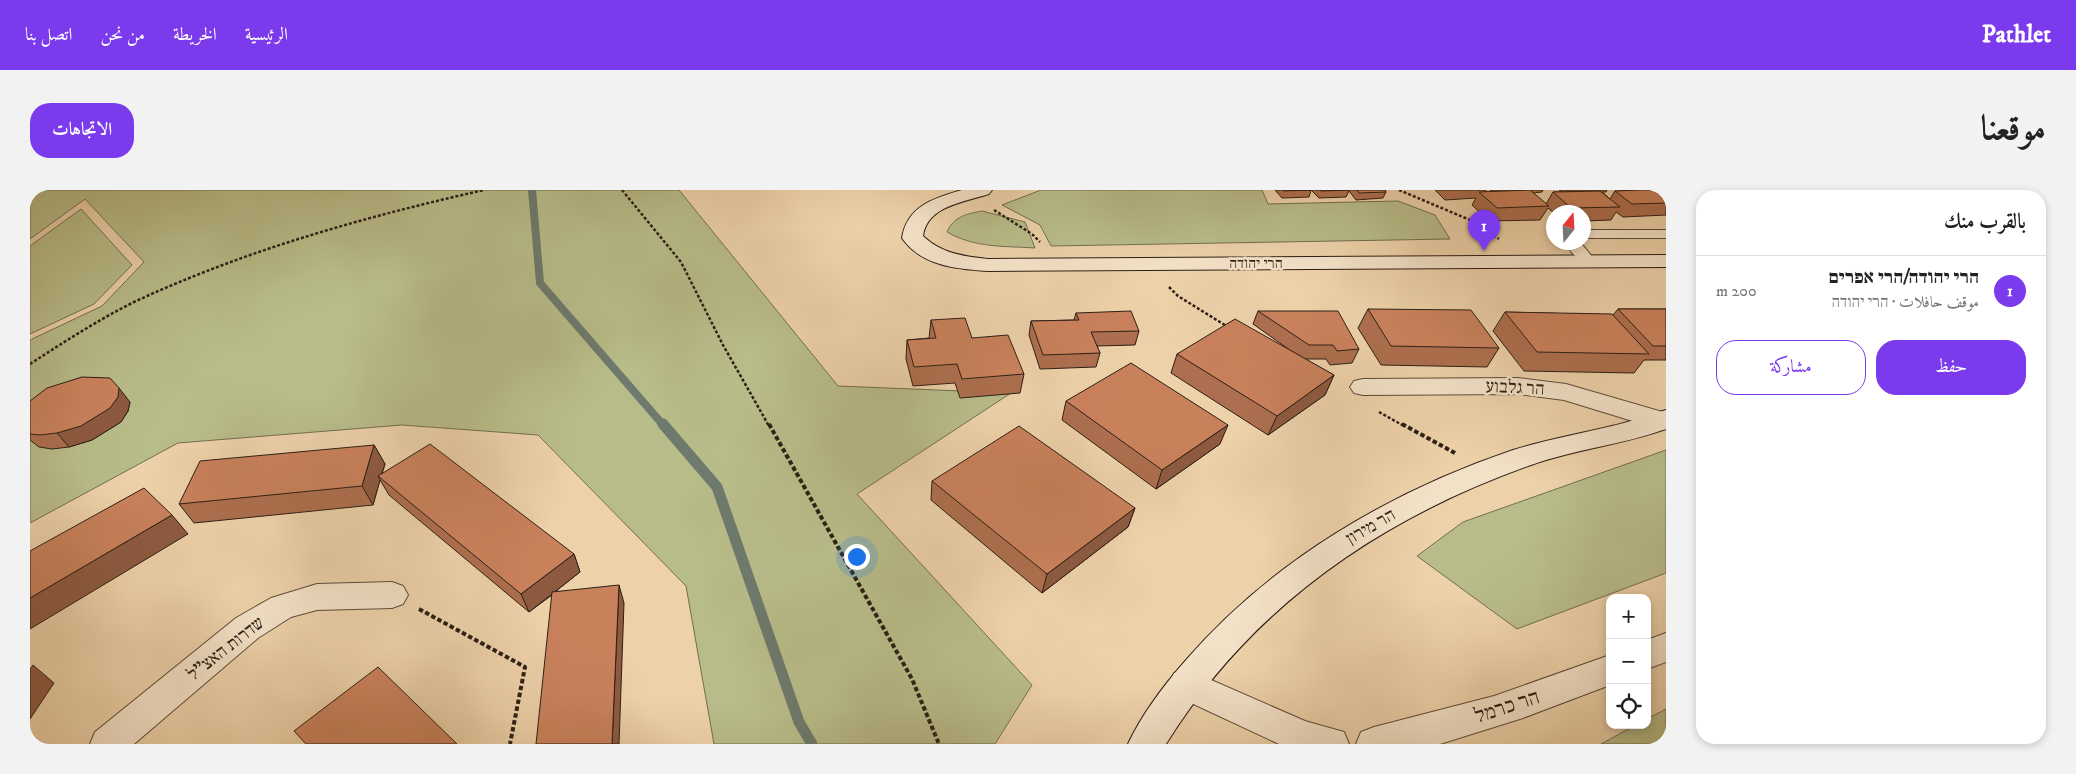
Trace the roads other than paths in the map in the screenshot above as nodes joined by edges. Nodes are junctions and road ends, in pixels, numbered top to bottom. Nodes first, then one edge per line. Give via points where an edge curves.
1 (976, 192) edge
2 (1591, 234) edge
3 (1666, 234) edge
4 (1577, 250) edge
5 (1588, 260) junction
6 (1666, 260) edge
7 (1368, 398) road end
8 (1664, 420) edge
9 (392, 595) road end
10 (1666, 647) edge
11 (1651, 653) edge
12 (1606, 672) edge
13 (1186, 684) junction
14 (108, 744) edge
15 (1146, 744) edge
16 (1331, 744) edge
17 (1374, 744) edge

1 - 5 street, הרי יהודה via 933,207 917,217 912,238 923,250 939,258 988,265
2 - 3 lane
4 - 5 lane
5 - 6 street, הרי יהודה
7 - 8 street, הר גלבוע via 1518,386 1566,392
8 - 13 street, הר מירון via 1525,456 1486,470 1454,483 1345,540 1241,623
9 - 14 street, שדרות האצ"ל via 317,597 282,607 247,628
10 - 11 street
12 - 17 street, הר כרמל via 1437,730
13 - 15 street, הר מירון
13 - 16 street via 1301,736

